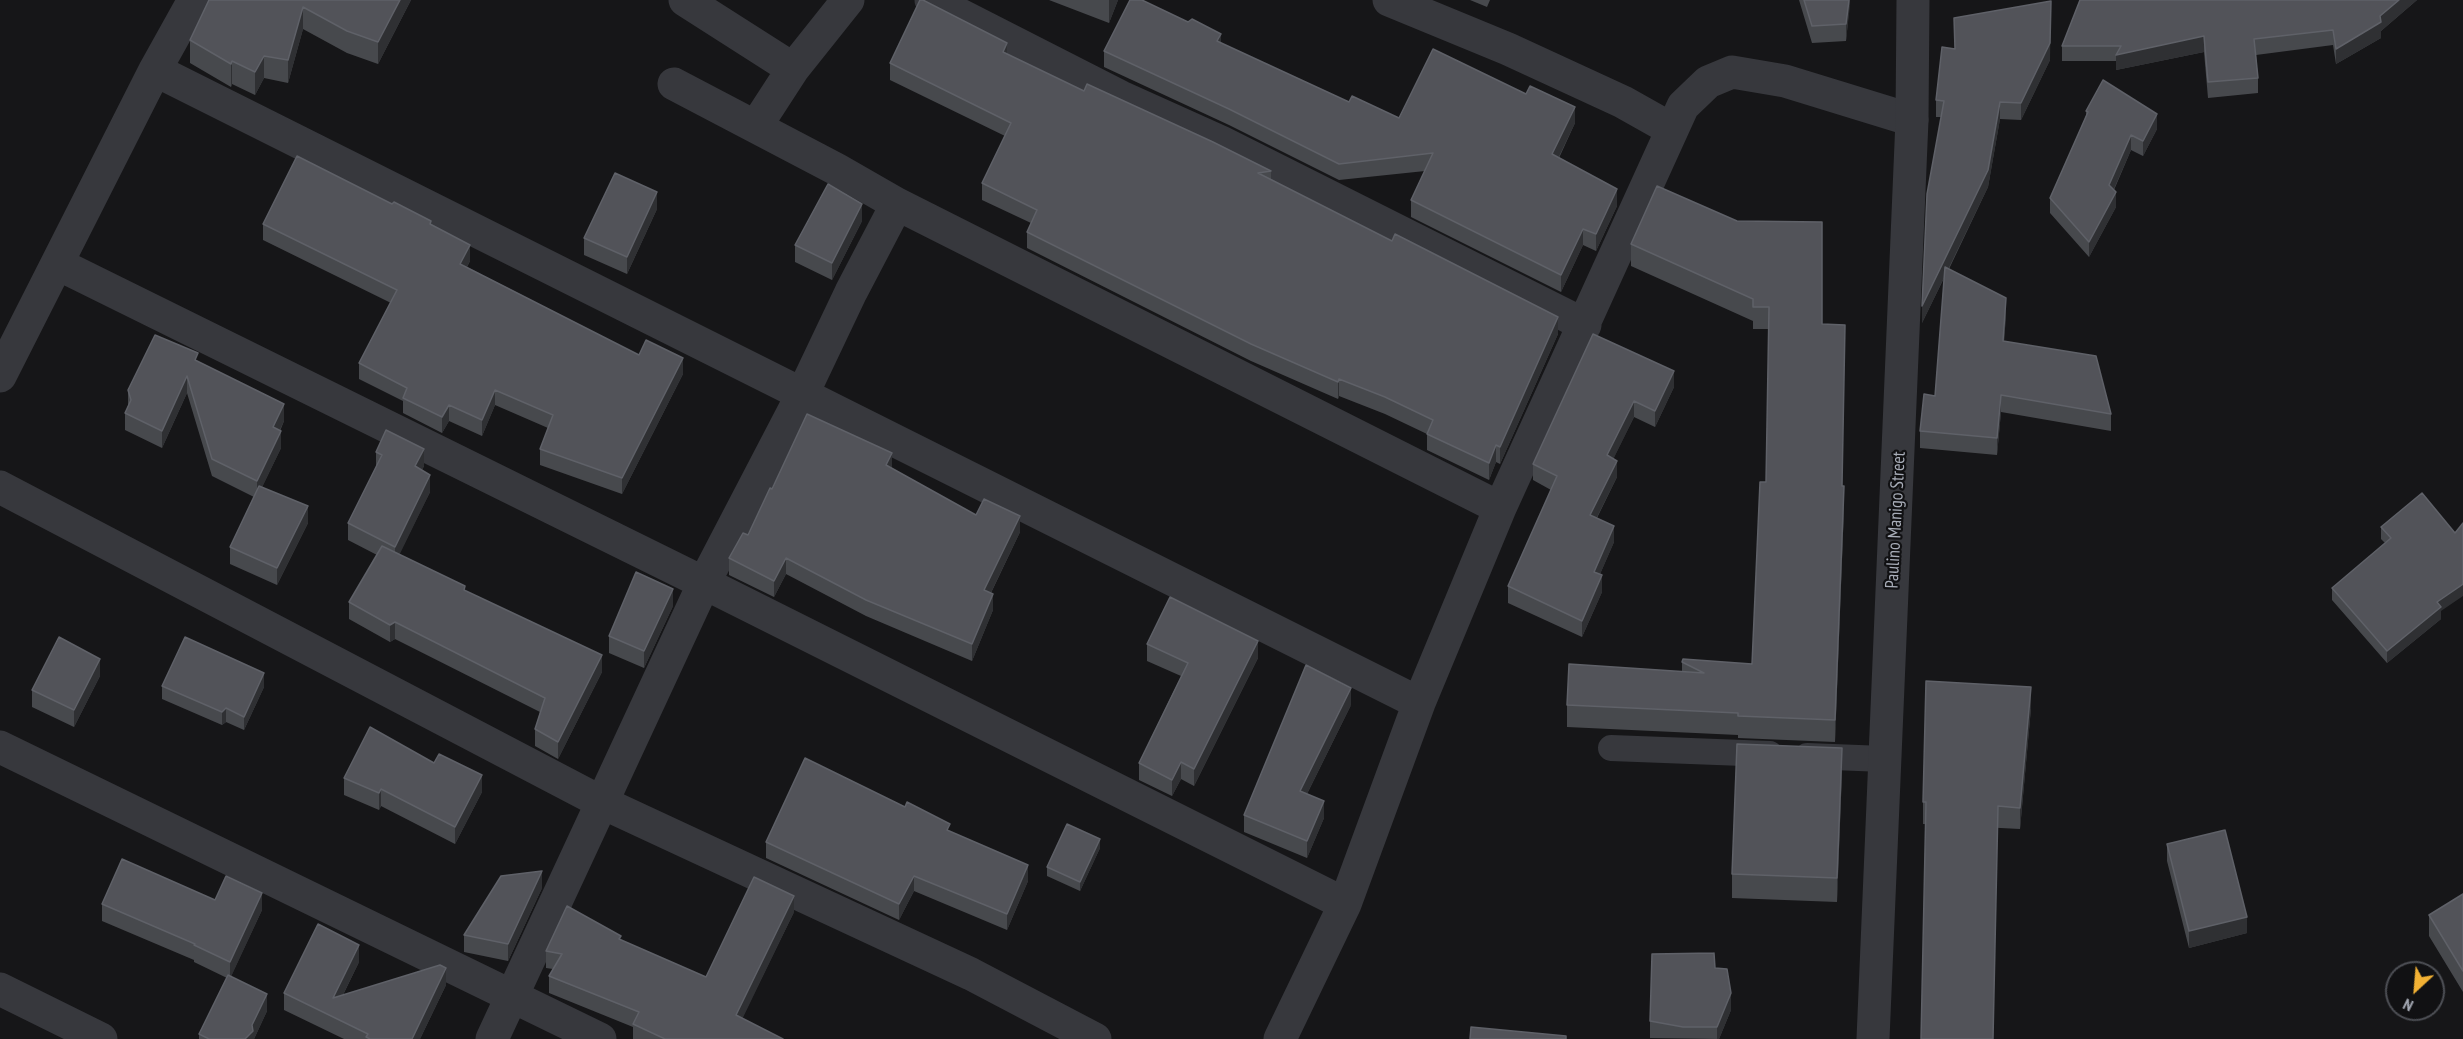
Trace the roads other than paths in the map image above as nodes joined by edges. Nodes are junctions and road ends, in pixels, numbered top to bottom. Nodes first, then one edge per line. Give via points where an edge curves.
1 (194, 0) edge
2 (686, 0) edge
3 (848, 0) edge
4 (932, 0) edge
5 (1389, 0) edge
6 (1913, 0) edge
7 (793, 69) junction
8 (155, 70) junction
9 (674, 84) dead end
10 (1912, 120) junction
11 (756, 126) junction
12 (1671, 129) junction
13 (897, 204) junction
14 (58, 264) junction
15 (1585, 325) junction
16 (0, 376) edge
17 (803, 393) junction
18 (0, 488) edge
19 (1500, 508) junction
20 (704, 583) junction
21 (1419, 704) junction
22 (0, 747) edge
23 (1611, 748) dead end
24 (1884, 759) junction
25 (601, 802) junction
26 (1345, 904) junction
27 (0, 989) edge
28 (513, 997) junction
29 (100, 1039) edge
30 (492, 1039) edge
31 (600, 1039) edge
32 (1095, 1039) edge
33 (1280, 1039) edge
34 (1873, 1039) edge

1 - 8 street
2 - 7 street
3 - 7 street
4 - 15 street
5 - 12 street via 1508,49 1623,102
6 - 10 street, Paulino Manigo Street
7 - 11 street
8 - 14 street
8 - 17 street
9 - 11 street
10 - 12 street via 1785,81 1732,72 1697,91 1683,105
10 - 24 street, Paulino Manigo Street
11 - 13 street
12 - 15 street
13 - 17 street
13 - 19 street
14 - 16 street
14 - 20 street
15 - 19 street
17 - 20 street
17 - 21 street
18 - 25 street
19 - 21 street
20 - 25 street
20 - 26 street
21 - 26 street
22 - 28 street
23 - 24 lane
24 - 34 street, Paulino Manigo Street
25 - 28 street
25 - 32 street via 971,975
26 - 33 street
27 - 29 street
28 - 30 street
28 - 31 street

